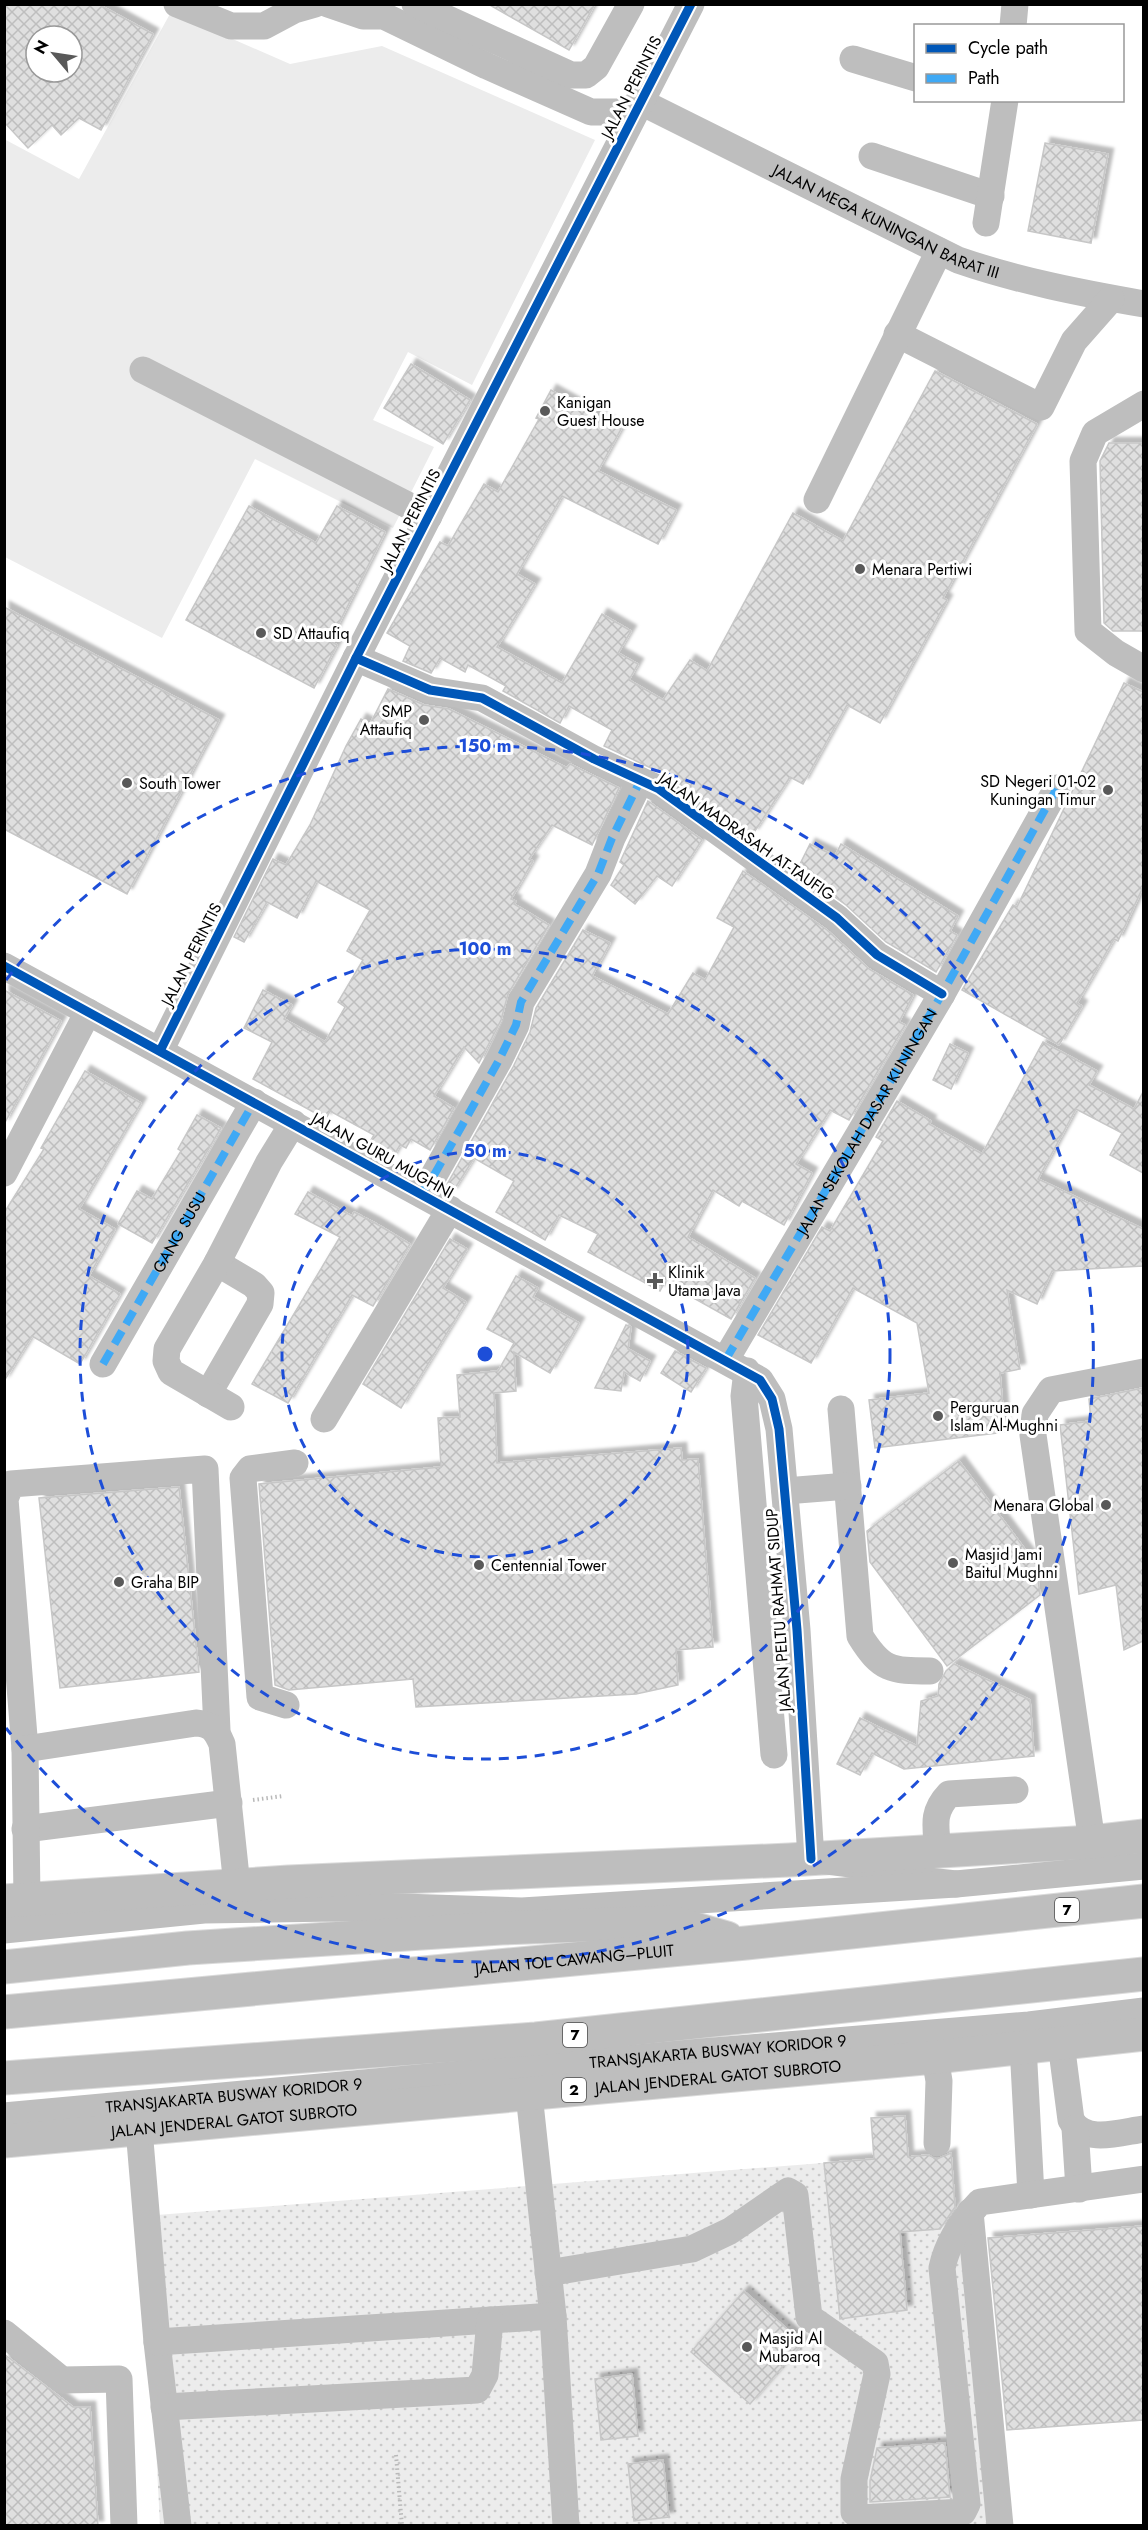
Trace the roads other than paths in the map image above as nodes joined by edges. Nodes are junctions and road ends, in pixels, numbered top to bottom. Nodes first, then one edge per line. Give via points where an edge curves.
1 (177, 4) edge
2 (315, 4) edge
3 (328, 4) edge
4 (415, 4) edge
5 (631, 4) edge
6 (691, 4) edge
7 (1015, 4) edge
8 (235, 15) edge
9 (1013, 24) edge
10 (492, 54) junction
11 (854, 59) dead end
12 (914, 78) edge
13 (641, 102) junction
14 (1000, 102) edge
15 (872, 156) dead end
16 (991, 196) junction
17 (986, 223) dead end
18 (939, 251) junction
19 (1111, 299) junction
20 (1143, 304) edge
21 (897, 334) junction
22 (143, 370) dead end
23 (1143, 404) edge
24 (817, 500) dead end
25 (429, 516) junction
26 (356, 658) junction
27 (1143, 669) edge
28 (640, 781) junction
29 (1057, 788) dead end
30 (4, 966) edge
31 (942, 994) junction
32 (88, 1012) junction
33 (160, 1051) junction
34 (254, 1102) junction
35 (293, 1124) junction
36 (4, 1173) edge
37 (420, 1193) junction
38 (450, 1209) junction
39 (217, 1263) junction
40 (103, 1364) dead end
41 (737, 1365) junction
42 (1143, 1372) edge
43 (841, 1410) dead end
44 (324, 1419) dead end
45 (295, 1464) dead end
46 (848, 1486) junction
47 (785, 1491) junction
48 (797, 1630) junction
49 (763, 1633) junction
50 (930, 1671) dead end
51 (286, 1705) dead end
52 (216, 1730) junction
53 (25, 1749) junction
54 (774, 1755) dead end
55 (1015, 1790) dead end
56 (242, 1802) junction
57 (25, 1828) junction
58 (1143, 1836) edge
59 (1092, 1842) junction
60 (938, 1851) junction
61 (811, 1859) junction
62 (1143, 1866) edge
63 (956, 1884) junction
64 (237, 1886) junction
65 (16, 1900) edge
66 (1143, 1901) edge
67 (4, 1930) edge
68 (746, 1943) junction
69 (4, 1967) edge
70 (1143, 1974) edge
71 (1143, 2011) edge
72 (4, 2012) edge
73 (1143, 2034) edge
74 (1061, 2043) junction
75 (1023, 2046) junction
76 (935, 2056) junction
77 (4, 2078) edge
78 (530, 2094) junction
79 (4, 2116) edge
80 (1075, 2128) junction
81 (139, 2129) junction
82 (1143, 2129) edge
83 (4, 2141) edge
84 (937, 2143) dead end
85 (1143, 2179) edge
86 (1079, 2189) junction
87 (1031, 2195) junction
88 (970, 2212) junction
89 (549, 2273) junction
90 (553, 2316) junction
91 (490, 2320) junction
92 (4, 2333) edge
93 (157, 2342) junction
94 (164, 2407) junction
95 (124, 2526) edge
96 (178, 2526) edge
97 (566, 2526) edge
98 (1000, 2526) edge

1 - 8 street
2 - 8 street via 264,26
3 - 10 street via 363,16 384,16
4 - 10 street
5 - 10 street via 596,67 586,75 571,75
6 - 13 street, JALAN PERINTIS
7 - 9 street
10 - 13 street via 591,112 624,112
11 - 12 street
13 - 18 street, JALAN MEGA KUNINGAN BARAT III
13 - 25 street, JALAN PERINTIS
14 - 16 street
15 - 16 street
16 - 17 street
18 - 19 street, JALAN MEGA KUNINGAN BARAT III via 993,272
18 - 21 street
19 - 20 street, JALAN MEGA KUNINGAN BARAT III
19 - 21 street via 1074,341 1041,407
21 - 24 street
22 - 25 street
23 - 27 street via 1095,433 1083,460 1088,631
25 - 26 street, JALAN PERINTIS
26 - 28 street, JALAN MADRASAH AT-TAUFIG via 430,690 482,698
26 - 33 street, JALAN PERINTIS
28 - 31 street, JALAN MADRASAH AT-TAUFIG via 658,789 837,918 885,961
28 - 37 street via 598,874 521,1002 516,1025 499,1060 429,1184
29 - 31 street, JALAN SEKOLAH DASAR KUNINGAN
30 - 32 street, JALAN GURU MUGHNI
31 - 41 street, JALAN SEKOLAH DASAR KUNINGAN
32 - 33 street, JALAN GURU MUGHNI
32 - 36 street
33 - 34 street, JALAN GURU MUGHNI
34 - 35 street, JALAN GURU MUGHNI
34 - 40 street, GANG SUSU
35 - 37 street, JALAN GURU MUGHNI
35 - 39 street
37 - 38 street, JALAN GURU MUGHNI
38 - 41 street, JALAN GURU MUGHNI
38 - 44 street
39 - 39 street via 261,1293 220,1401 171,1372 165,1361 167,1349
41 - 47 street, JALAN PELTU RAHMAT SIDUP via 760,1380 772,1399
41 - 49 street, JALAN PELTU RAHMAT SIDUP via 744,1396
42 - 59 street via 1052,1390 1035,1414 1033,1435
43 - 46 street
45 - 51 street via 250,1469 243,1478 260,1696
46 - 47 street
46 - 50 street via 860,1636 875,1660 900,1671
47 - 48 street, JALAN PELTU RAHMAT SIDUP
48 - 49 street, JALAN PELTU RAHMAT SIDUP
48 - 61 street, JALAN PELTU RAHMAT SIDUP
49 - 54 street, JALAN PELTU RAHMAT SIDUP
52 - 53 street via 196,1723
52 - 53 street via 205,1469 11,1484 5,1499
52 - 56 street
53 - 57 street
55 - 60 street via 949,1794 938,1805
56 - 57 street
56 - 64 street
57 - 65 street
58 - 59 highway
59 - 60 highway
60 - 61 highway
61 - 63 street
61 - 64 highway
62 - 63 street
63 - 67 street via 522,1911 402,1907 204,1910
64 - 65 highway
66 - 68 highway, JALAN TOL CAWANG–PLUIT / 7
68 - 69 highway via 671,1922 501,1928 188,1948
68 - 72 highway, JALAN TOL CAWANG–PLUIT / 7
70 - 77 highway, 7 via 536,2039
71 - 79 street, TRANSJAKARTA BUSWAY KORIDOR 9 via 1029,2025
73 - 74 highway, JALAN JENDERAL GATOT SUBROTO / 2
74 - 75 highway, JALAN JENDERAL GATOT SUBROTO / 2
74 - 80 street
75 - 76 highway, JALAN JENDERAL GATOT SUBROTO / 2
75 - 87 street
76 - 78 highway, JALAN JENDERAL GATOT SUBROTO / 2
76 - 84 street via 939,2081
78 - 81 highway, JALAN JENDERAL GATOT SUBROTO / 2
78 - 89 street
80 - 82 street via 1096,2136
80 - 86 street
81 - 83 highway, JALAN JENDERAL GATOT SUBROTO / 2
81 - 93 street
85 - 86 street
86 - 87 street
87 - 88 street via 980,2202
88 - 89 street via 946,2250 942,2268 967,2504 963,2512 861,2518 854,2512 854,2479 877,2374 875,2363 808,2317 795,2195 791,2192 730,2231 692,2249
88 - 98 street
89 - 90 street
90 - 91 street
90 - 97 street
91 - 93 street
91 - 94 street via 485,2375 477,2390
92 - 95 street via 62,2380 118,2379
93 - 94 street
94 - 96 street

